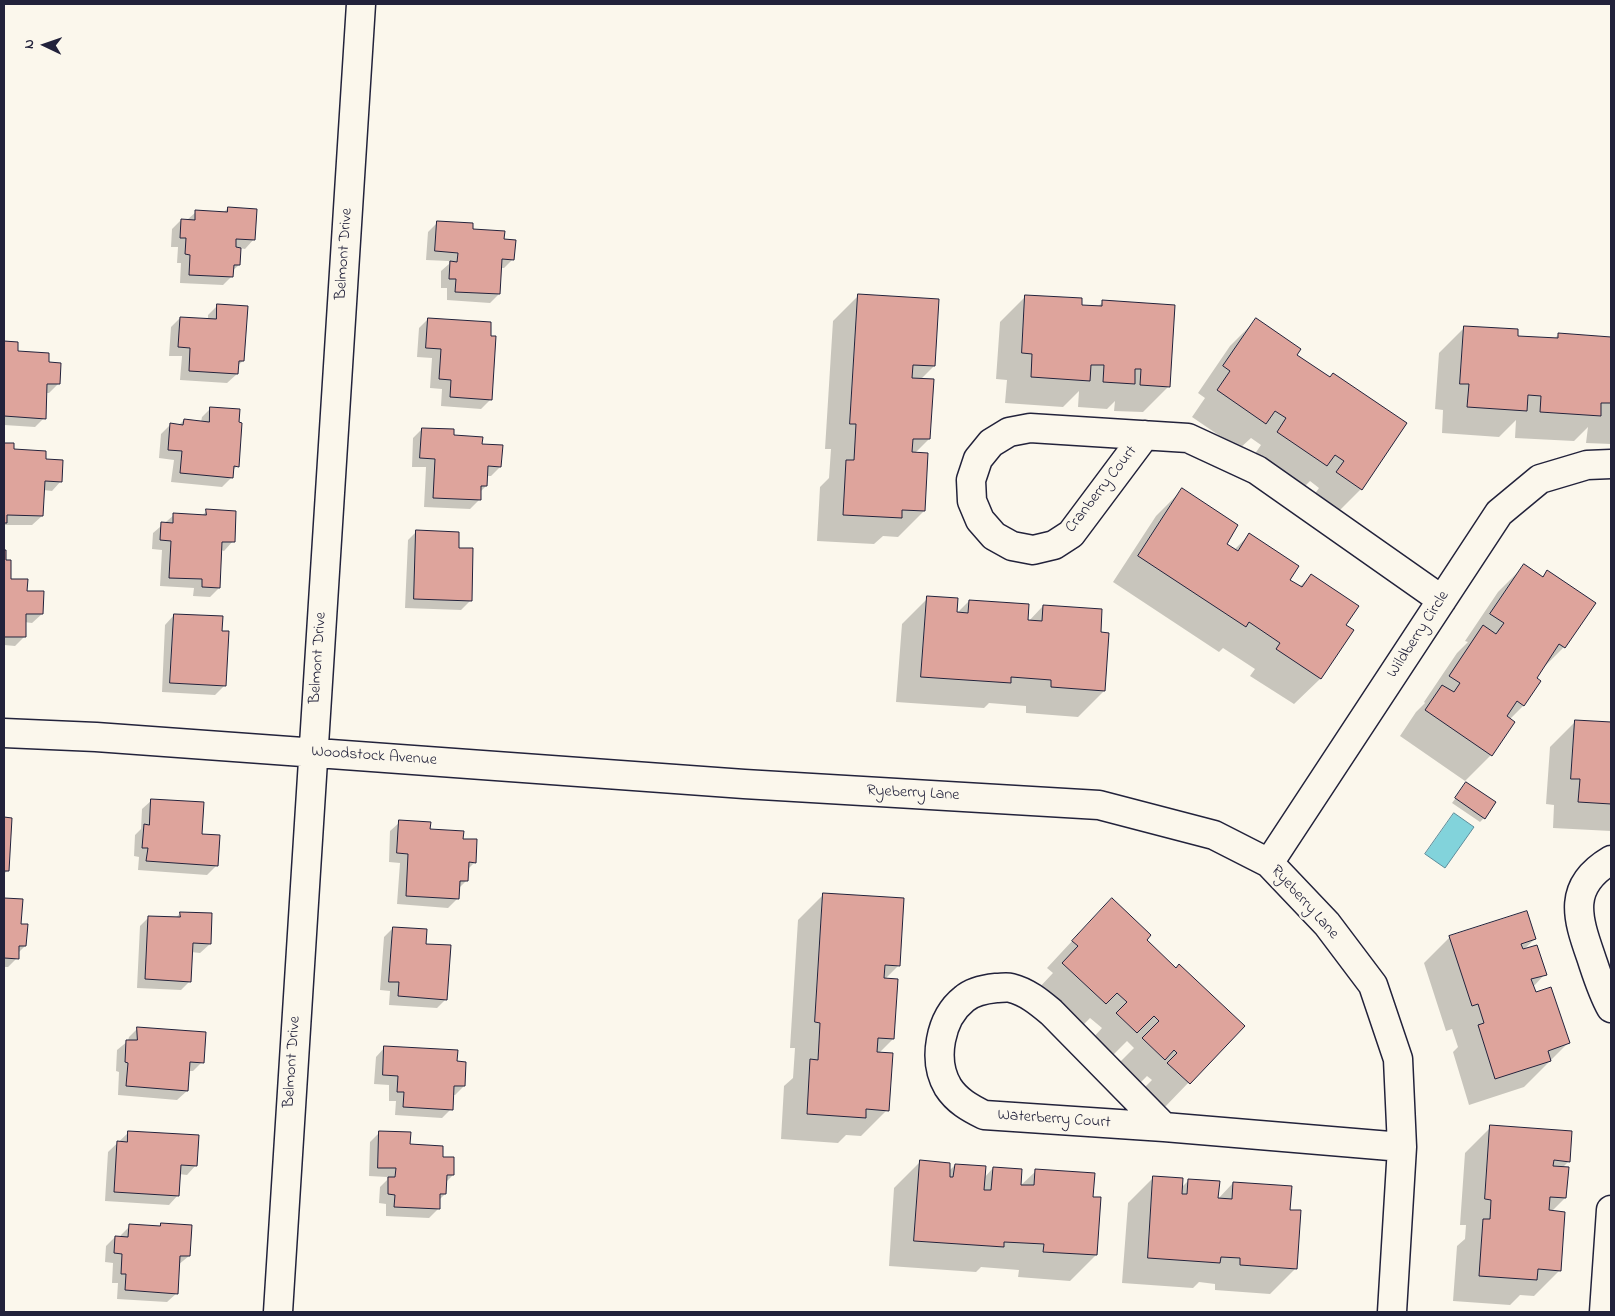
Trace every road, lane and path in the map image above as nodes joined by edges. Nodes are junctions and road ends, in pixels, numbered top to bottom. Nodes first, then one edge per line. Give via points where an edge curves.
1 (360, 4) edge
2 (1145, 435) junction
3 (1611, 464) edge
4 (1442, 600) junction
5 (4, 733) edge
6 (313, 753) junction
7 (744, 784) joint
8 (1611, 860) edge
9 (1269, 863) junction
10 (1611, 1008) edge
11 (1164, 1127) junction
12 (1402, 1147) junction
13 (1611, 1210) edge
14 (278, 1312) edge
15 (1392, 1312) edge
16 (1604, 1312) edge

1 - 6 street, Belmont Drive
2 - 2 street, Cranberry Court via 1030,428 1009,432 991,443 978,459 971,480 972,501 980,520 994,536 1012,546 1033,550 1054,545 1071,534
2 - 4 street, Cranberry Court via 1188,438 1258,470
3 - 4 street, Wildberry Circle via 1587,465 1540,479 1499,513
4 - 9 street, Wildberry Circle
5 - 6 street, Woodstock Avenue
6 - 7 street, Woodstock Avenue
6 - 14 street, Belmont Drive
7 - 9 street, Ryeberry Lane via 1099,805 1214,835
8 - 10 street via 1597,868 1584,885 1578,906 1581,928
9 - 12 street, Ryeberry Lane via 1327,924 1372,985 1398,1059
11 - 11 street, Waterberry Court via 1050,1012 1032,998 1010,988 986,989 964,998 949,1017 941,1041 940,1064 948,1086 963,1104 984,1115
11 - 12 street, Waterberry Court
12 - 15 street, Ryeberry Lane
13 - 16 street

